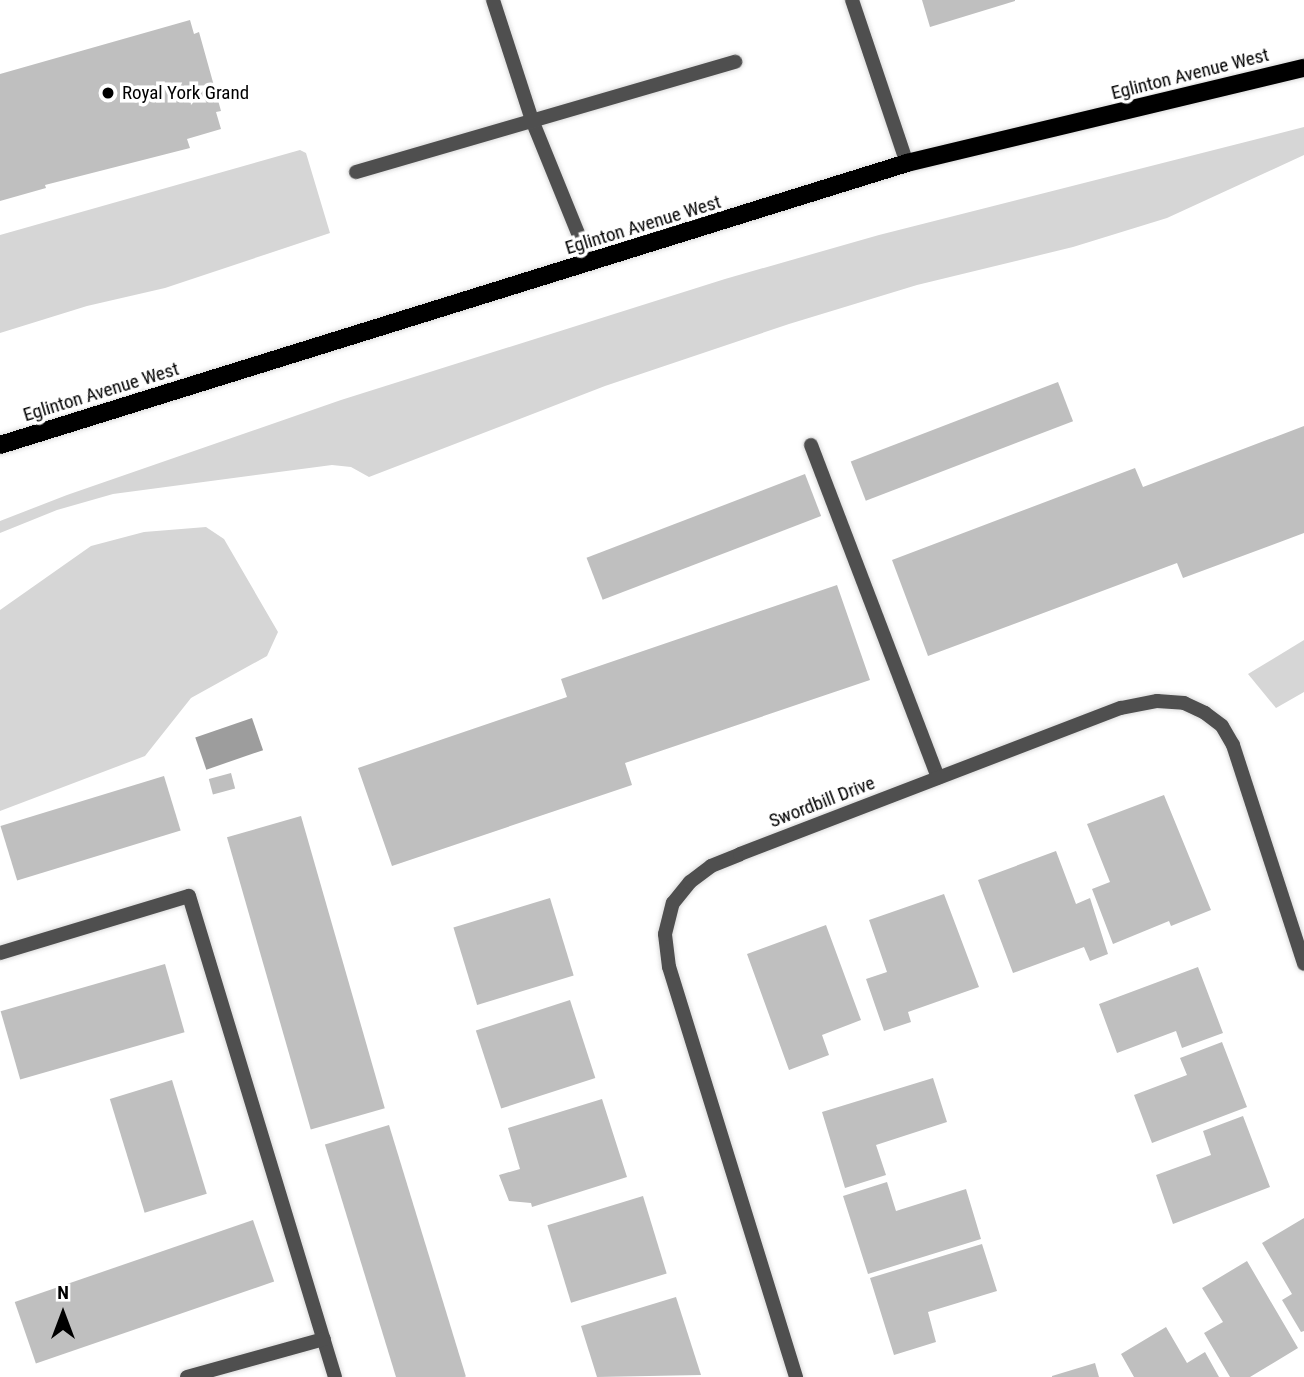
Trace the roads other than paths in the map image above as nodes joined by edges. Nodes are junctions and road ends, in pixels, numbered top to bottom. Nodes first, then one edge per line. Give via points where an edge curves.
1 (493, 0) edge
2 (852, 0) edge
3 (736, 62) dead end
4 (1304, 68) edge
5 (532, 120) junction
6 (907, 163) junction
7 (356, 172) dead end
8 (590, 263) junction
9 (0, 445) edge
10 (811, 445) dead end
11 (938, 778) junction
12 (0, 953) edge
13 (1304, 964) edge
14 (324, 1339) junction
15 (187, 1377) edge
16 (335, 1377) edge
17 (796, 1377) edge

1 - 5 street
2 - 6 street
3 - 5 street
4 - 6 main road, Eglinton Avenue West
5 - 7 street
5 - 8 street
6 - 8 main road, Eglinton Avenue West
8 - 9 main road, Eglinton Avenue West
10 - 11 street
11 - 13 street, Swordbill Drive via 1121,708 1157,701 1184,703 1205,713 1222,726 1233,745
11 - 17 street, Swordbill Drive via 711,866 673,903 665,934 682,1015
12 - 14 street via 189,896
14 - 15 street
14 - 16 street

